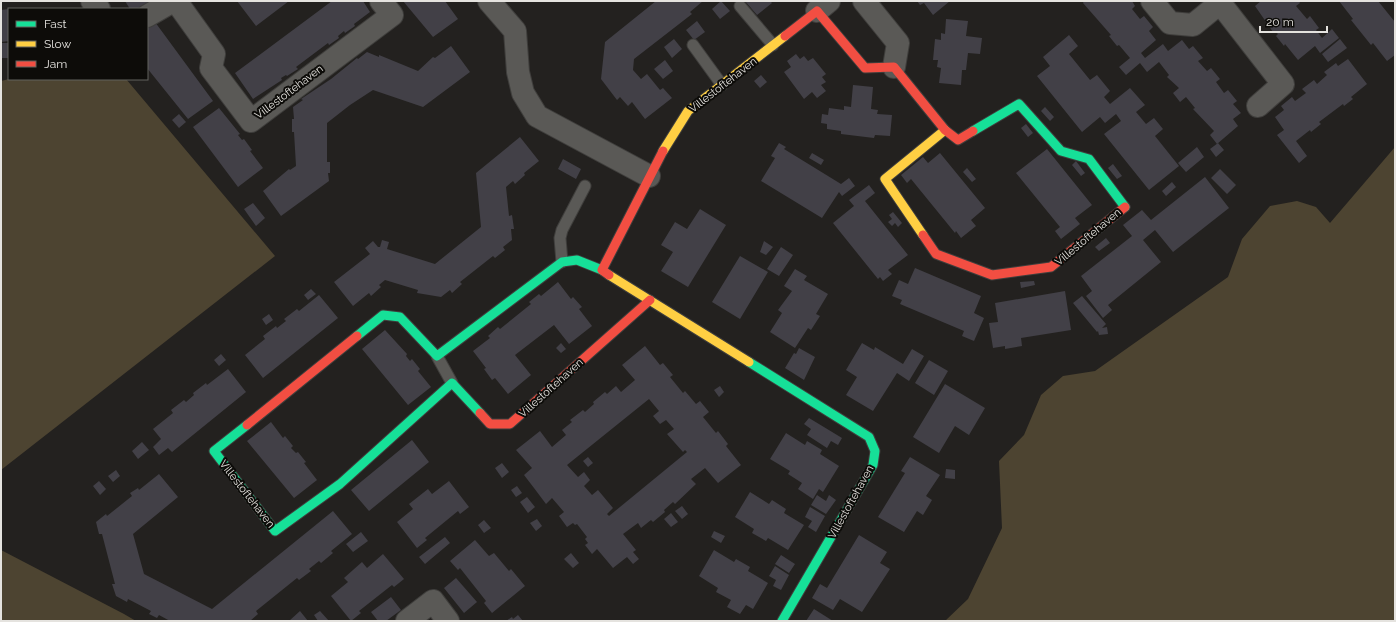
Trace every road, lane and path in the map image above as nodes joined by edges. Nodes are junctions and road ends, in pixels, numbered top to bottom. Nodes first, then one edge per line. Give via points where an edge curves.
1 (173, 1) edge
2 (176, 1) edge
3 (381, 1) edge
4 (489, 1) edge
5 (864, 1) edge
6 (1152, 1) edge
7 (1219, 2) edge
8 (826, 4) edge
9 (740, 6) dead end
10 (148, 15) edge
11 (693, 45) dead end
12 (773, 45) junction
13 (894, 67) junction
14 (722, 85) junction
15 (1258, 106) dead end
16 (945, 130) junction
17 (649, 176) junction
18 (585, 186) dead end
19 (562, 262) junction
20 (602, 270) junction
21 (650, 300) junction
22 (437, 356) junction
23 (452, 382) junction
24 (408, 621) edge
25 (448, 621) edge
26 (782, 621) edge

1 - 10 street
2 - 3 street, Villestoftehaven via 214,54 211,68 250,121 392,15
4 - 17 street via 515,31 518,72 523,92 537,116
5 - 13 street via 898,43
6 - 7 street via 1170,23 1193,25
7 - 15 street via 1283,84
8 - 12 street, Villestoftehaven
8 - 13 street, Villestoftehaven via 865,68
9 - 12 lane
11 - 14 lane
12 - 14 street, Villestoftehaven
13 - 16 street, Villestoftehaven
14 - 17 street, Villestoftehaven via 688,111
16 - 16 street, Villestoftehaven via 958,140 1019,104 1061,151 1088,159 1124,207 1051,268 992,275 936,254 885,179
17 - 20 street, Villestoftehaven
18 - 19 lane via 562,230
19 - 20 street, Villestoftehaven via 577,260
19 - 22 street
20 - 21 street, Villestoftehaven
21 - 23 street, Villestoftehaven via 510,424 490,424
21 - 26 street, Villestoftehaven via 869,437 874,451 873,465
22 - 23 lane
22 - 23 street, Villestoftehaven via 400,317 383,315 214,451 275,530 340,484
24 - 25 street via 433,601

